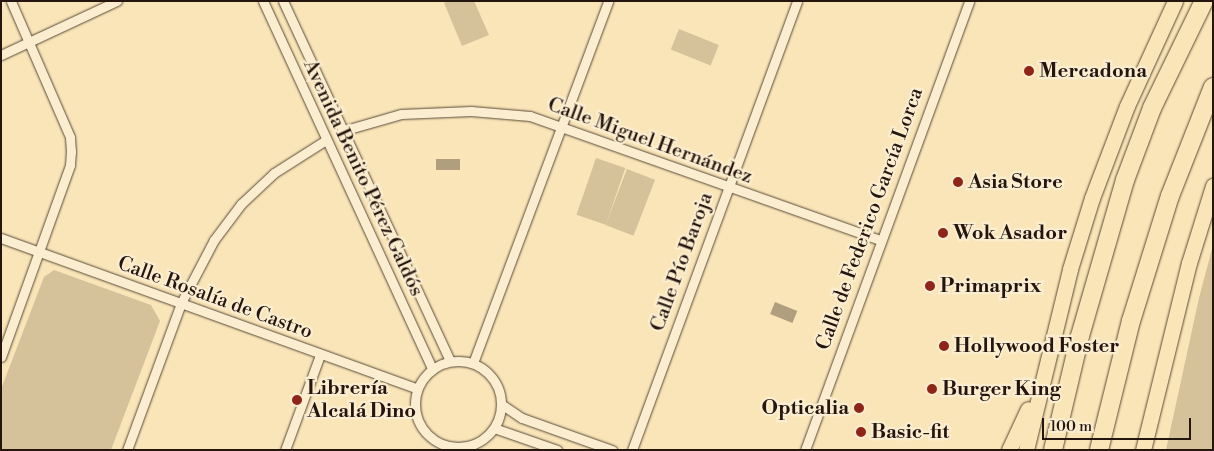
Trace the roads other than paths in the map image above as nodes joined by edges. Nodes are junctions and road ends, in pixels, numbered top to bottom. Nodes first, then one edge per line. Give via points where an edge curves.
1 (10, 1) edge
2 (117, 1) edge
3 (263, 1) edge
4 (283, 1) edge
5 (608, 1) edge
6 (797, 1) edge
7 (969, 1) edge
8 (1175, 1) edge
9 (1204, 1) edge
10 (29, 42) junction
11 (1, 55) edge
12 (1213, 87) edge
13 (562, 125) junction
14 (342, 131) junction
15 (326, 140) junction
16 (1213, 186) edge
17 (728, 188) junction
18 (1, 238) edge
19 (881, 240) junction
20 (39, 252) junction
21 (1070, 269) junction
22 (181, 303) junction
23 (320, 355) junction
24 (1, 357) edge
25 (450, 361) junction
26 (473, 363) junction
27 (1162, 366) junction
28 (432, 369) junction
29 (417, 389) junction
30 (502, 404) junction
31 (494, 428) junction
32 (444, 447) edge
33 (127, 450) edge
34 (285, 450) edge
35 (558, 450) edge
36 (612, 450) edge
37 (632, 450) edge
38 (805, 450) edge
39 (1009, 450) edge
40 (1026, 450) edge
41 (1053, 450) edge
42 (1099, 450) edge
43 (1143, 450) edge
44 (1149, 450) edge

1 - 10 street
2 - 10 street
3 - 15 street, Avenida Benito Pérez Galdós
4 - 14 street, Avenida Benito Pérez Galdós
5 - 13 street
6 - 17 street, Calle Pío Baroja
7 - 19 street, Calle de Federico García Lorca
8 - 21 highway via 1127,106 1092,198
9 - 41 highway via 1152,108 1125,180 1080,336
10 - 11 street
10 - 20 street via 70,137 72,152
12 - 42 highway via 1170,196 1131,321
13 - 14 street, Calle Miguel Hernández via 530,116 471,111 400,114
13 - 17 street, Calle Miguel Hernández
13 - 26 street
14 - 25 street, Avenida Benito Pérez Galdós
15 - 22 street via 274,173 241,204 214,240
15 - 28 street, Avenida Benito Pérez Galdós
16 - 27 highway
17 - 19 street, Calle Miguel Hernández
17 - 37 street, Calle Pío Baroja
18 - 20 street, Calle Rosalía de Castro
19 - 38 street, Calle de Federico García Lorca
20 - 22 street, Calle Rosalía de Castro
20 - 24 street
21 - 39 highway via 1058,292 1029,407
21 - 40 highway
22 - 23 street, Calle Rosalía de Castro
22 - 33 street
23 - 29 street, Calle Rosalía de Castro
23 - 34 street
25 - 26 street
25 - 28 street
26 - 30 street via 495,381
27 - 43 highway
27 - 44 highway
28 - 29 street
29 - 32 street via 416,415 422,428
30 - 31 street
30 - 36 street via 522,418
31 - 32 street via 478,442
31 - 35 street

